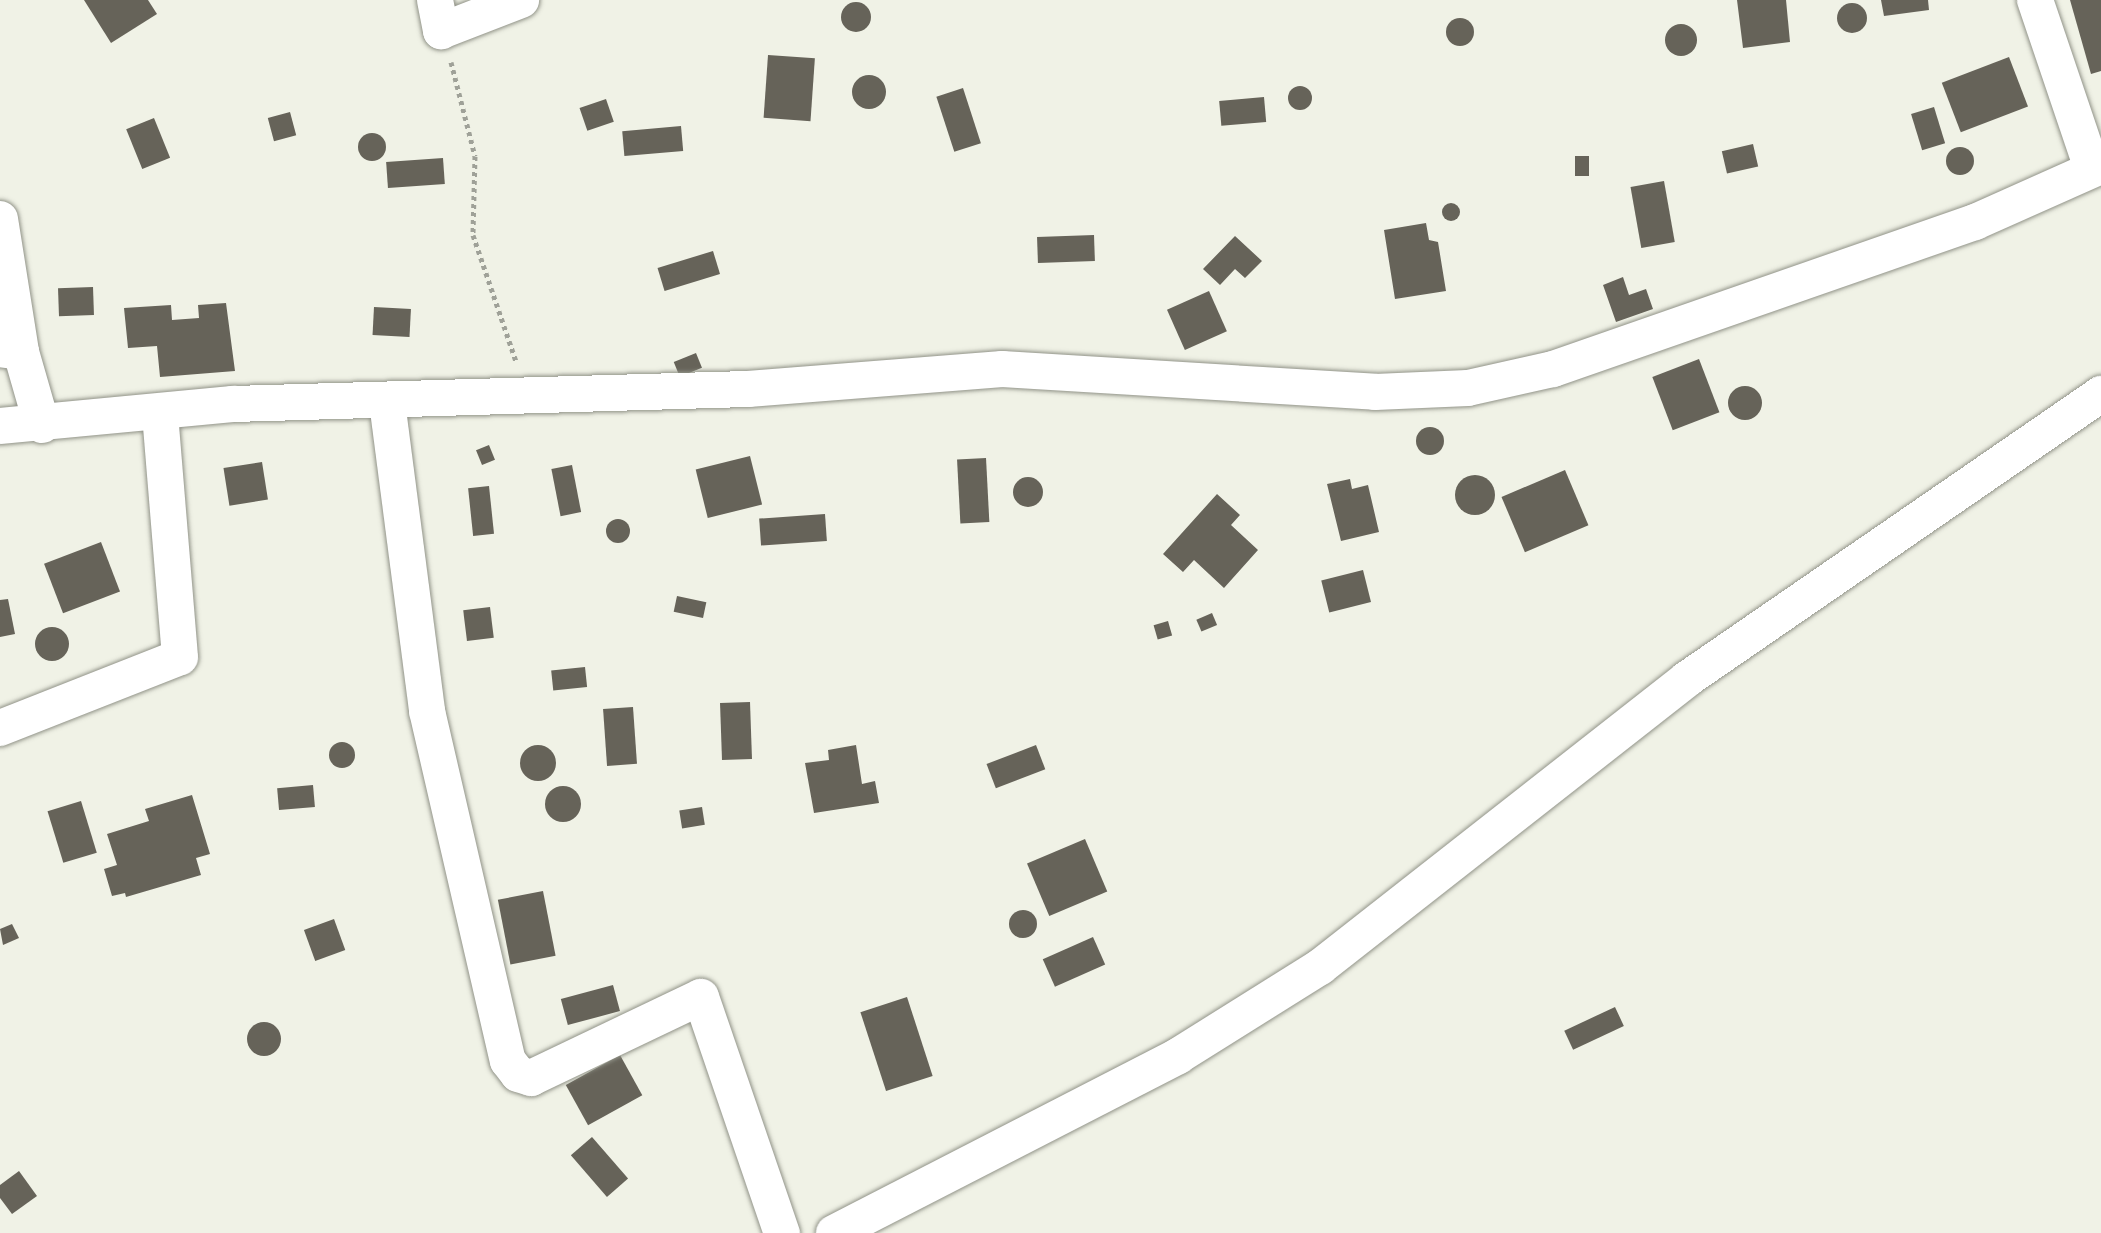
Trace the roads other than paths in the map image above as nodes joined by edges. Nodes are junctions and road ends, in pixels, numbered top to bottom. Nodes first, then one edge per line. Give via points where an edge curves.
1 (521, 0) edge
2 (2035, 0) edge
3 (438, 15) edge
4 (2096, 167) edge
5 (0, 219) edge
6 (10, 350) edge
7 (2101, 394) edge
8 (387, 402) junction
9 (160, 413) junction
10 (42, 425) junction
11 (0, 426) edge
12 (0, 728) edge
13 (782, 1233) edge
14 (834, 1233) edge

1 - 3 street
2 - 4 street
4 - 8 street via 1947,232 1553,369 1468,388 1375,392 1002,369 876,382
5 - 6 street
6 - 10 street
7 - 14 street via 1687,679 1320,967 1178,1056
8 - 9 street via 233,404
8 - 13 street via 424,696 508,1061 518,1074 531,1078 701,997
9 - 10 street
9 - 12 street via 180,657
10 - 11 street

